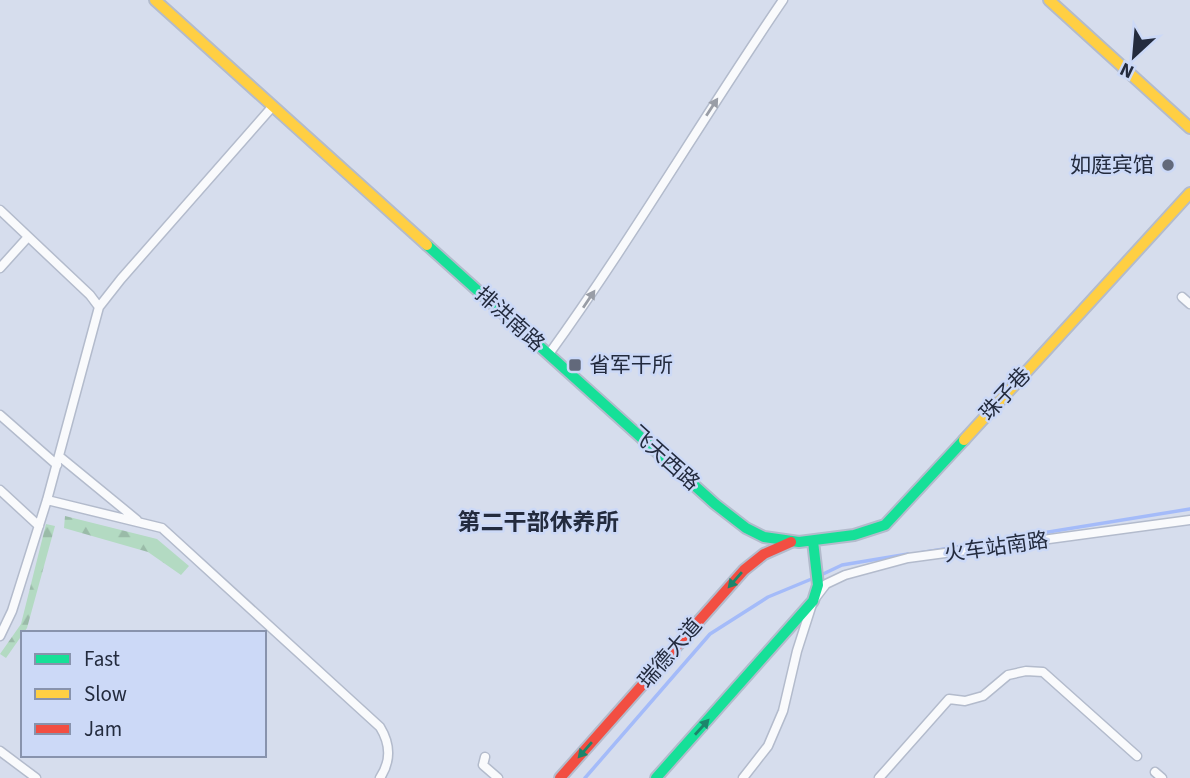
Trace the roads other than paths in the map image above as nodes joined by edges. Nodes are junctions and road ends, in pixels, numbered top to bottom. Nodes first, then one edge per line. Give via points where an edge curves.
1 (155, 0) edge
2 (783, 0) edge
3 (1049, 0) edge
4 (273, 106) junction
5 (1190, 128) edge
6 (1190, 193) edge
7 (0, 210) edge
8 (28, 237) junction
9 (0, 268) edge
10 (1182, 297) dead end
11 (1190, 304) edge
12 (99, 307) junction
13 (549, 354) junction
14 (0, 415) edge
15 (58, 460) junction
16 (0, 490) edge
17 (47, 500) junction
18 (1190, 520) edge
19 (139, 522) junction
20 (39, 526) junction
21 (813, 541) junction
22 (791, 542) junction
23 (813, 601) junction
24 (1, 634) edge
25 (0, 751) edge
26 (1137, 756) dead end
27 (485, 757) dead end
28 (36, 778) edge
29 (380, 778) edge
30 (498, 778) edge
31 (560, 778) edge
32 (656, 778) edge
33 (743, 778) edge
34 (879, 778) edge

1 - 4 street, 排洪南路
13 -> 2 street, 排洪南路
3 - 5 street
4 - 12 street
4 - 13 street, 排洪南路
6 - 21 street, 珠子巷 via 885,525 865,534
7 - 8 street
8 - 9 street
8 - 12 street
10 - 11 street
12 - 15 street
13 - 22 street, 飞天西路 via 750,531 766,539
14 - 15 street
15 - 17 street
15 - 19 street
16 - 20 street
17 - 19 street
17 - 20 street
18 - 23 street, 火车站南路 via 908,558 845,575 826,584
19 - 29 street via 162,527 380,727 389,754
20 - 24 street
21 - 22 street, 珠子巷
21 - 23 street via 818,585
22 -> 31 street, 瑞德大道 via 764,554 744,570
32 -> 23 street
23 - 33 street via 783,711 768,746
25 - 28 street
26 - 34 street via 1042,672 1026,671 1008,675 983,696 948,699
27 - 30 street via 483,765

